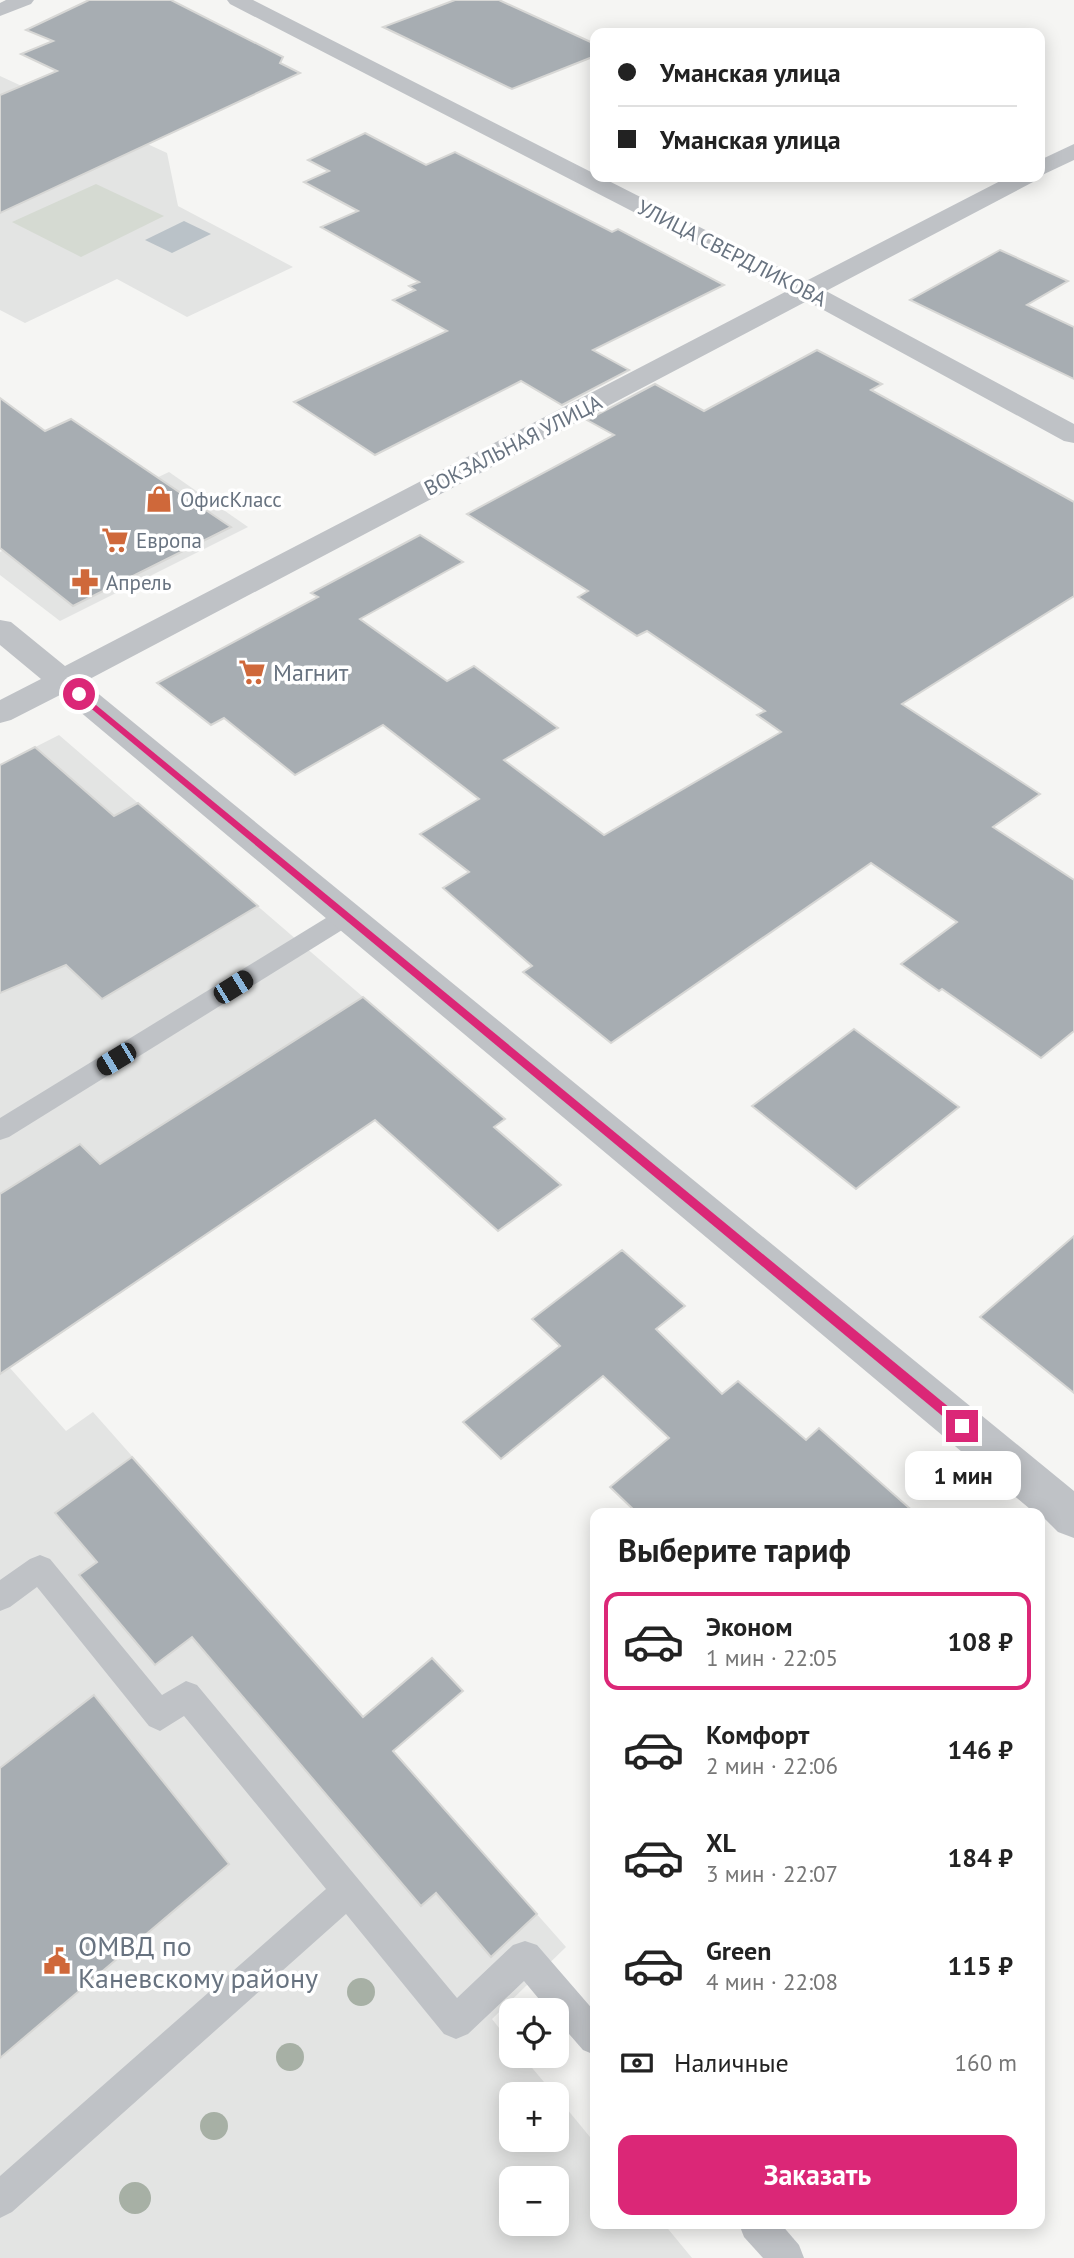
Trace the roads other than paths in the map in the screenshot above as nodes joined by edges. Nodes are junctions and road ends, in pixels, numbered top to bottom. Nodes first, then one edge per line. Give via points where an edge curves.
1 (24, 0) edge
2 (237, 0) edge
3 (0, 10) edge
4 (1074, 151) edge
5 (1045, 166) edge
6 (590, 181) edge
7 (593, 182) edge
8 (1016, 182) edge
9 (808, 292) junction
10 (1074, 435) edge
11 (0, 629) edge
12 (62, 680) junction
13 (0, 713) edge
14 (347, 916) junction
15 (0, 1130) edge
16 (1074, 1518) edge
17 (0, 1597) edge
18 (348, 1891) junction
19 (590, 2032) edge
20 (0, 2200) edge
21 (761, 2229) edge
22 (786, 2258) edge

1 - 3 street
2 - 6 street, УЛИЦА СВЕРДЛИКОВА
4 - 5 street
7 - 9 street, УЛИЦА СВЕРДЛИКОВА
8 - 9 street, ВОКЗАЛЬНАЯ УЛИЦА
9 - 10 street, УЛИЦА СВЕРДЛИКОВА
9 - 12 street, ВОКЗАЛЬНАЯ УЛИЦА
11 - 12 street
12 - 13 street, ВОКЗАЛЬНАЯ УЛИЦА
12 - 14 street
14 - 15 lane
14 - 16 street
17 - 18 lane via 40,1568 160,1716 186,1695
18 - 19 lane via 456,2022 525,1957
18 - 20 lane
21 - 22 lane

